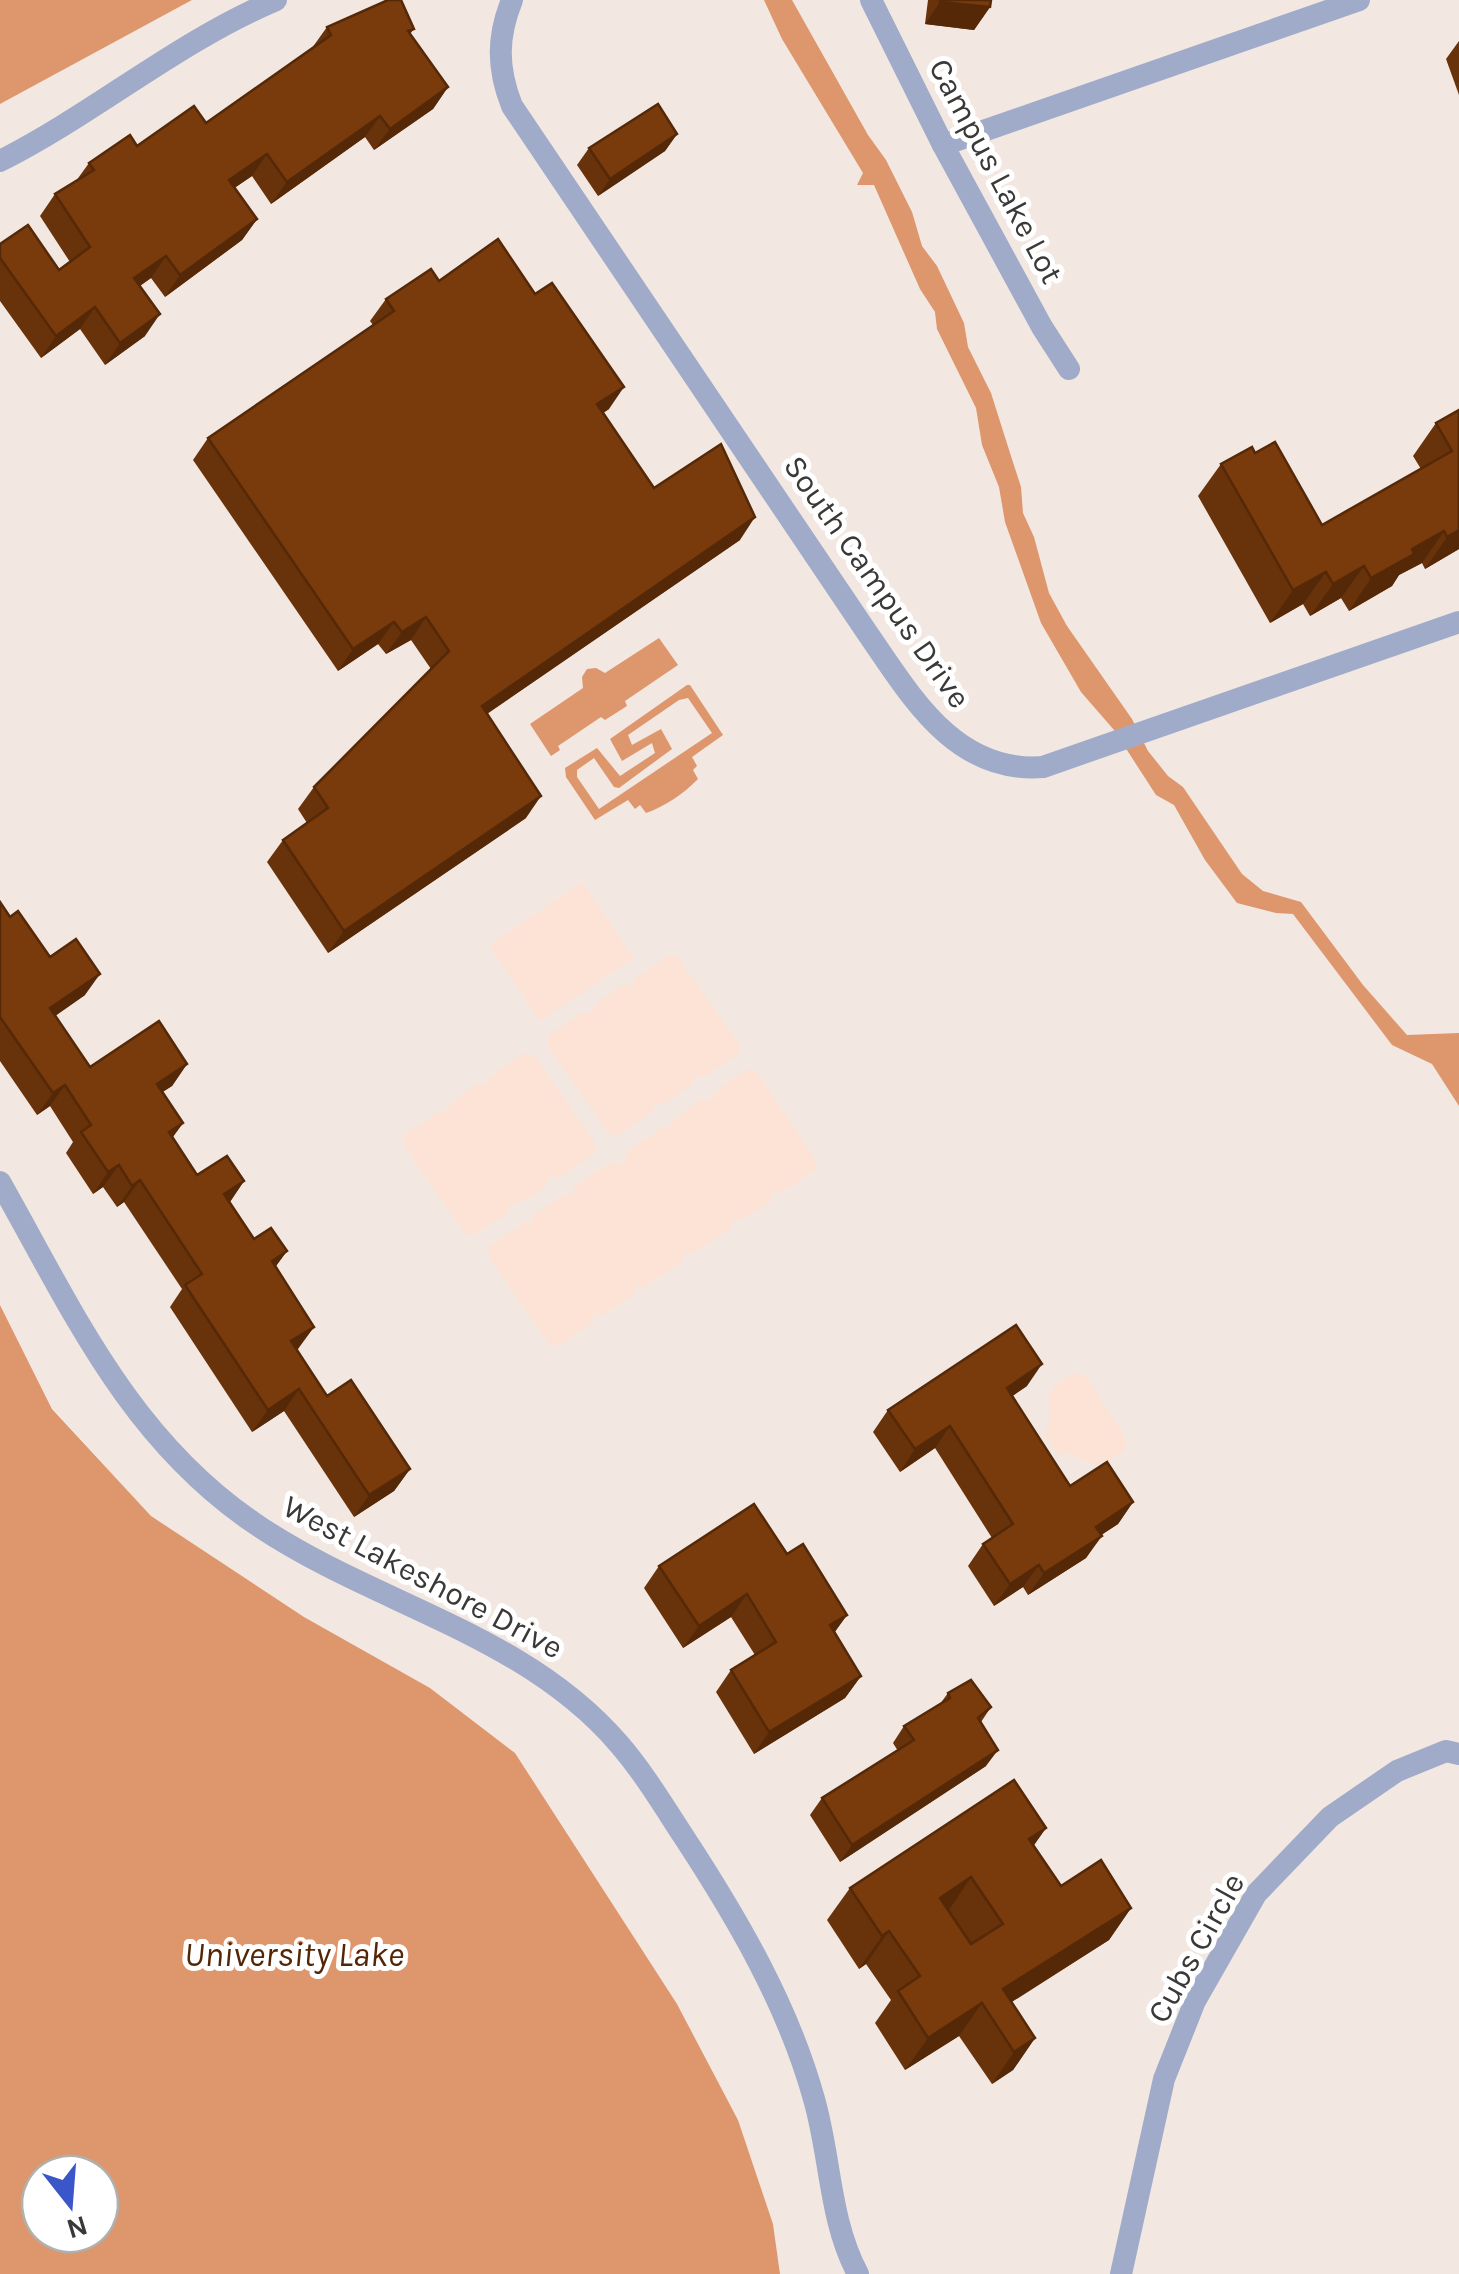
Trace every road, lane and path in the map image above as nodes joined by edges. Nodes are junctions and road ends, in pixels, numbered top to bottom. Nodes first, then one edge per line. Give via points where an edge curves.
1 (276, 0) edge
2 (512, 0) edge
3 (871, 0) edge
4 (1360, 0) edge
5 (943, 145) junction
6 (0, 161) edge
7 (1069, 369) dead end
8 (1459, 622) edge
9 (0, 1182) edge
10 (1459, 1754) edge
11 (858, 2274) edge
12 (1121, 2274) edge

1 - 6 street via 217,28
2 - 8 street, South Campus Drive via 499,49 512,106 924,714 949,738 994,761 1030,768 1075,758
3 - 5 street, Campus Lake Lot
4 - 5 street
5 - 7 street, Campus Lake Lot
9 - 11 street, West Lakeshore Drive via 100,1362 218,1496 318,1562 527,1664 619,1744 732,1913 786,2022 814,2098 838,2223
10 - 12 street, Cubs Circle via 1446,1751 1383,1780 1330,1817 1256,1894 1196,2000 1164,2079

